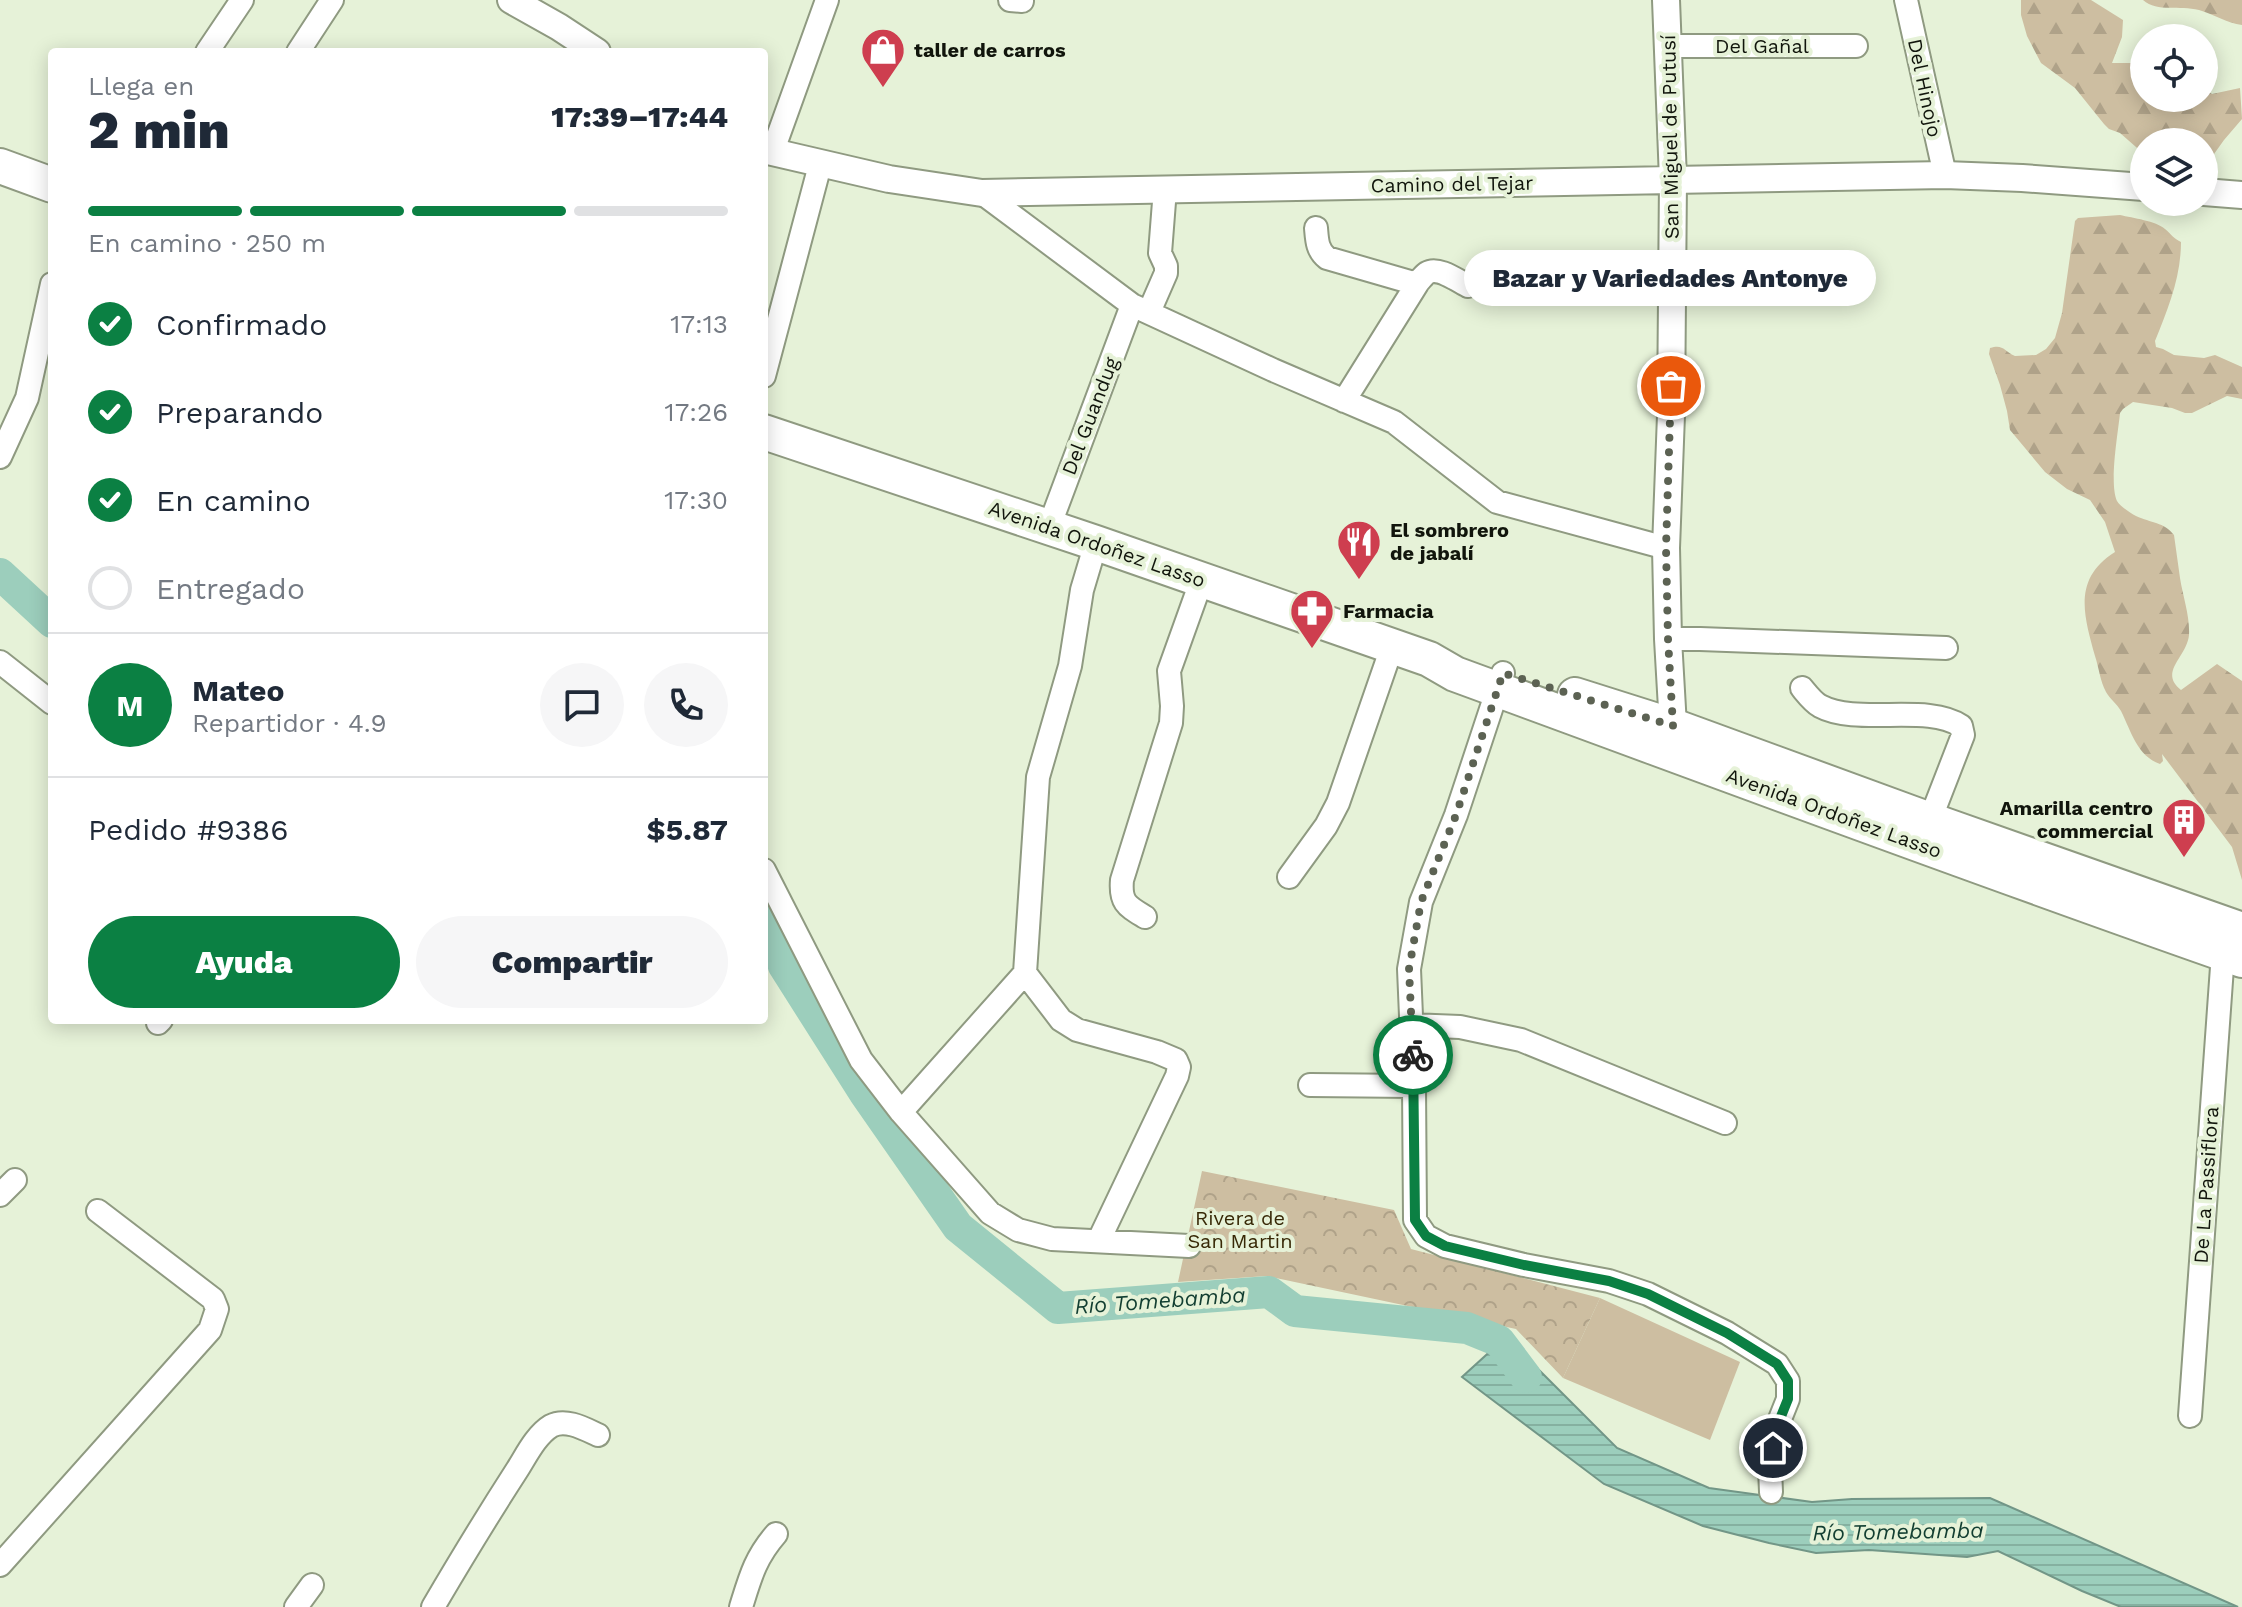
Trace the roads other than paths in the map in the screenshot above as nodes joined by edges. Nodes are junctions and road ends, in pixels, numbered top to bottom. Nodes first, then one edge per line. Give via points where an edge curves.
1 (242, 0) edge
2 (332, 0) edge
3 (511, 0) edge
4 (827, 0) edge
5 (1010, 0) edge
6 (1666, 0) edge
7 (1906, 0) edge
8 (1022, 1) edge
9 (1668, 46) junction
10 (1856, 46) dead end
11 (210, 48) edge
12 (301, 48) edge
13 (591, 48) edge
14 (768, 152) edge
15 (820, 165) junction
16 (0, 166) edge
17 (1945, 175) junction
18 (1673, 180) junction
19 (48, 184) edge
20 (2130, 186) edge
21 (1165, 189) junction
22 (982, 193) junction
23 (2218, 193) edge
24 (2242, 195) edge
25 (1316, 228) dead end
26 (1417, 284) junction
27 (1468, 286) dead end
28 (48, 302) edge
29 (1140, 308) junction
30 (768, 361) edge
31 (1344, 401) junction
32 (768, 433) edge
33 (0, 457) edge
34 (1049, 527) junction
35 (1096, 543) junction
36 (1666, 548) junction
37 (1202, 579) junction
38 (1668, 639) junction
39 (1392, 647) junction
40 (1946, 648) dead end
41 (0, 662) edge
42 (1501, 681) junction
43 (1802, 688) dead end
44 (48, 700) edge
45 (1670, 739) junction
46 (1930, 820) junction
47 (1289, 877) dead end
48 (768, 878) edge
49 (1145, 917) dead end
50 (2236, 947) edge
51 (1025, 973) junction
52 (1410, 1025) junction
53 (1310, 1085) dead end
54 (1414, 1086) junction
55 (901, 1112) junction
56 (1725, 1123) dead end
57 (98, 1211) dead end
58 (1099, 1240) junction
59 (1189, 1246) dead end
60 (2190, 1416) dead end
61 (598, 1435) dead end
62 (1771, 1492) dead end
63 (776, 1534) dead end
64 (0, 1565) edge
65 (312, 1585) dead end
66 (296, 1607) edge
67 (433, 1607) edge
68 (741, 1607) edge

1 - 11 street
2 - 12 street
3 - 13 street
4 - 14 street
5 - 8 street
6 - 9 street, San Miguel de Putusí
7 - 17 street, Del Hinojo
9 - 10 street, Del Gañal
9 - 18 street, San Miguel de Putusí
14 - 15 street, Camino del Tejar
15 - 22 street, Camino del Tejar
15 - 30 street
16 - 19 main road
17 - 18 street, Camino del Tejar
17 - 20 street, Camino del Tejar
18 - 21 street, Camino del Tejar
18 - 36 street, San Miguel de Putusí
21 - 22 street, Camino del Tejar
21 - 29 street, Del Guandug via 1160,253 1166,273
22 - 29 street
23 - 24 street
25 - 26 street via 1318,248 1327,258
26 - 27 street via 1426,273 1437,271
26 - 31 street
28 - 33 street via 27,398
29 - 31 street
29 - 34 street, Del Guandug
31 - 36 street via 1394,422 1497,502
32 - 34 main road, Avenida Ordoñez Lasso
34 - 35 main road, Avenida Ordoñez Lasso
35 - 37 main road, Avenida Ordoñez Lasso
35 - 51 street via 1070,666 1038,777
36 - 38 street, San Miguel de Putusí
37 - 39 main road, Avenida Ordoñez Lasso
37 - 49 street via 1169,671 1171,723 1122,880 1126,905
38 - 40 street
38 - 45 street, San Miguel de Putusí
39 - 42 main road, Avenida Ordoñez Lasso via 1455,674
39 - 47 street via 1338,803
41 - 44 street
42 - 45 main road, Avenida Ordoñez Lasso
42 - 52 street via 1421,902 1409,969
43 - 46 street via 1817,705 1831,710 1936,717 1961,726 1963,735
45 - 46 main road, Avenida Ordoñez Lasso
45 - 50 main road, Avenida Ordoñez Lasso via 1893,834 2047,892
46 - 50 main road, Avenida Ordoñez Lasso
48 - 55 street via 861,1060
50 - 60 street, De La Passiflora
51 - 55 street
51 - 58 street via 1061,1020 1077,1030 1157,1052 1176,1060 1179,1067
52 - 54 street
52 - 56 street via 1460,1027 1521,1040
53 - 54 street
54 - 62 street via 1415,1220 1426,1236 1445,1246 1648,1294 1777,1364 1788,1381 1788,1399 1776,1429
55 - 58 street via 999,1219 1041,1237
57 - 64 street via 213,1299 217,1309 210,1330
58 - 59 street
61 - 67 street via 561,1423 550,1427 518,1468
63 - 68 street via 762,1549
65 - 66 street

